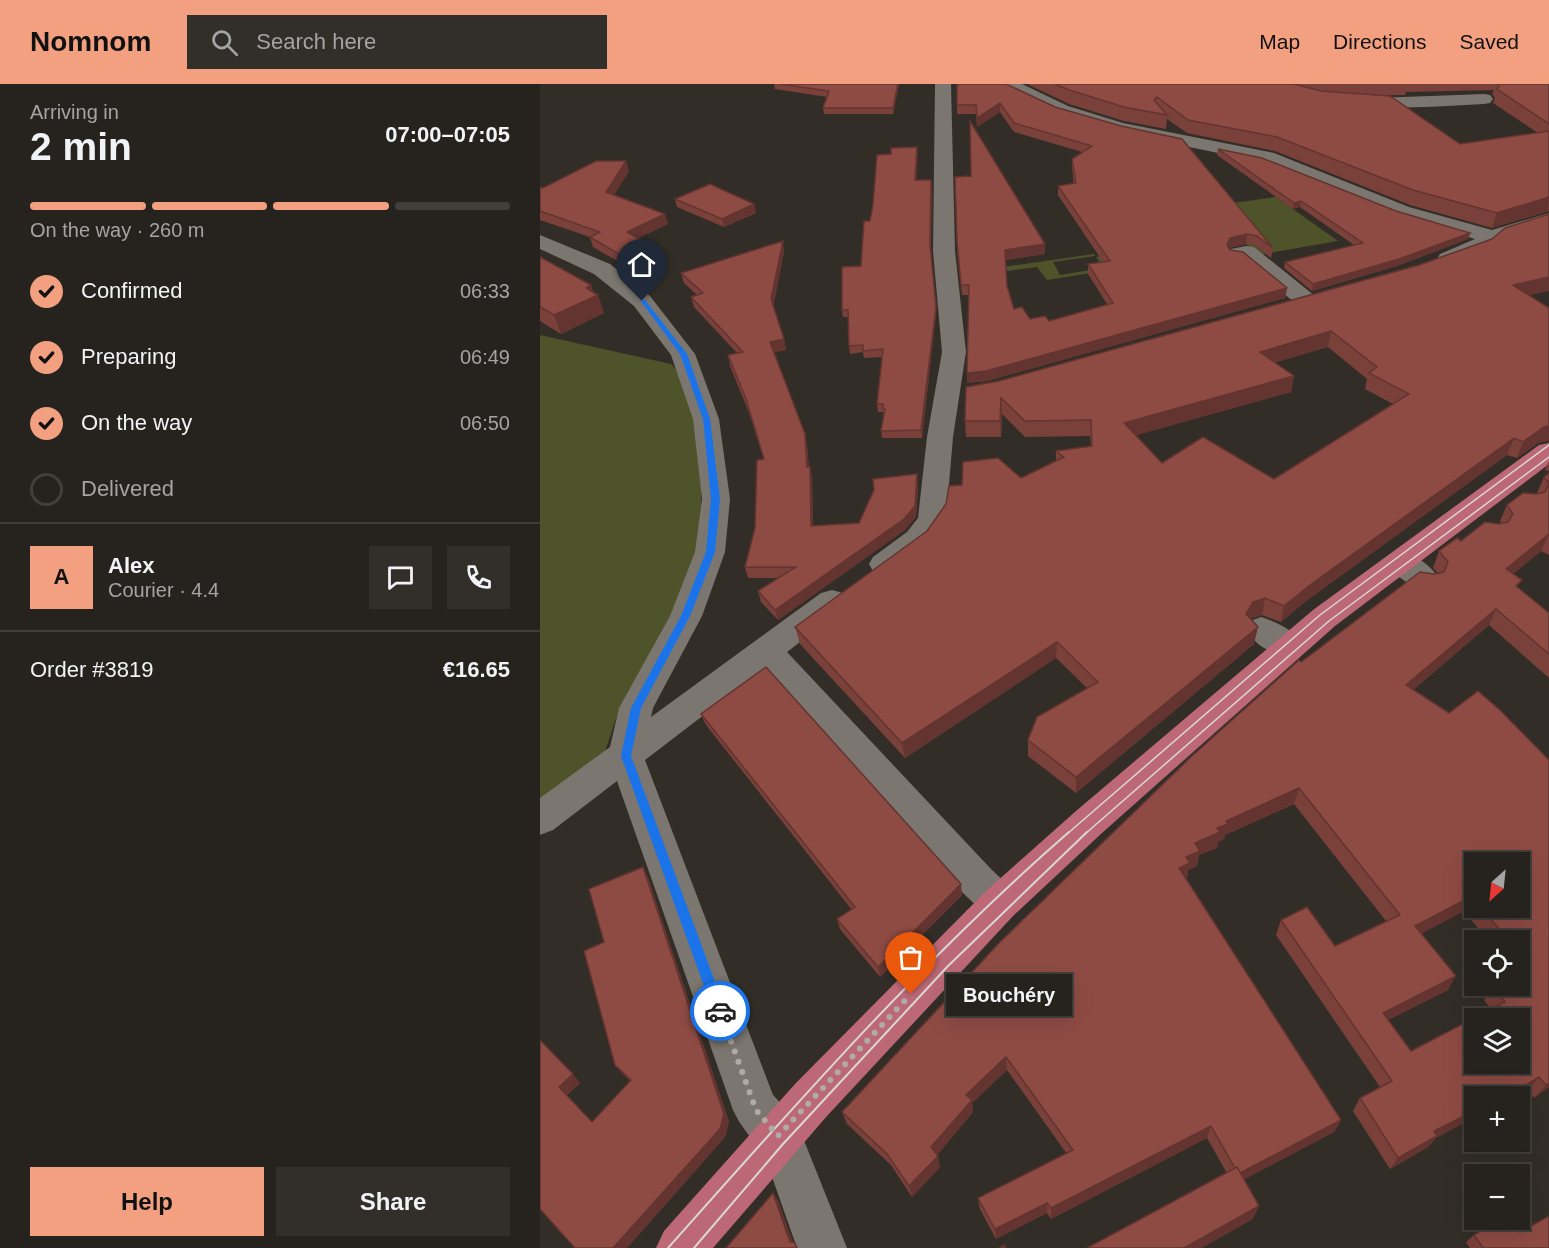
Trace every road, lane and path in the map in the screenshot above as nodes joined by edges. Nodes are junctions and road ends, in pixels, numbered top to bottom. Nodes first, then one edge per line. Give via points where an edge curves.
1 (943, 84) edge
2 (1008, 84) edge
3 (1270, 84) edge
4 (1484, 99) dead end
5 (1549, 219) edge
6 (1492, 237) junction
7 (540, 241) edge
8 (1239, 254) edge
9 (1426, 266) edge
10 (1307, 301) edge
11 (1549, 451) edge
12 (765, 649) junction
13 (626, 756) junction
14 (540, 819) edge
15 (1000, 903) junction
16 (778, 1136) junction
17 (681, 1248) edge
18 (822, 1248) edge

1 - 12 street via 944,252 957,394 932,519 917,539
2 - 6 street via 1092,120 1267,157 1402,211
3 - 4 street via 1290,93 1362,103
5 - 6 street
6 - 9 street via 1479,247
7 - 13 street via 602,269 642,301 683,354 706,419 716,499 711,552 686,616 636,708
8 - 10 street via 1246,252
11 - 15 main road via 1513,494 1413,571 1324,618 1276,638
12 - 13 street
12 - 15 street
13 - 14 street
13 - 16 street via 756,1110
15 - 16 main road
16 - 17 main road
16 - 18 street

